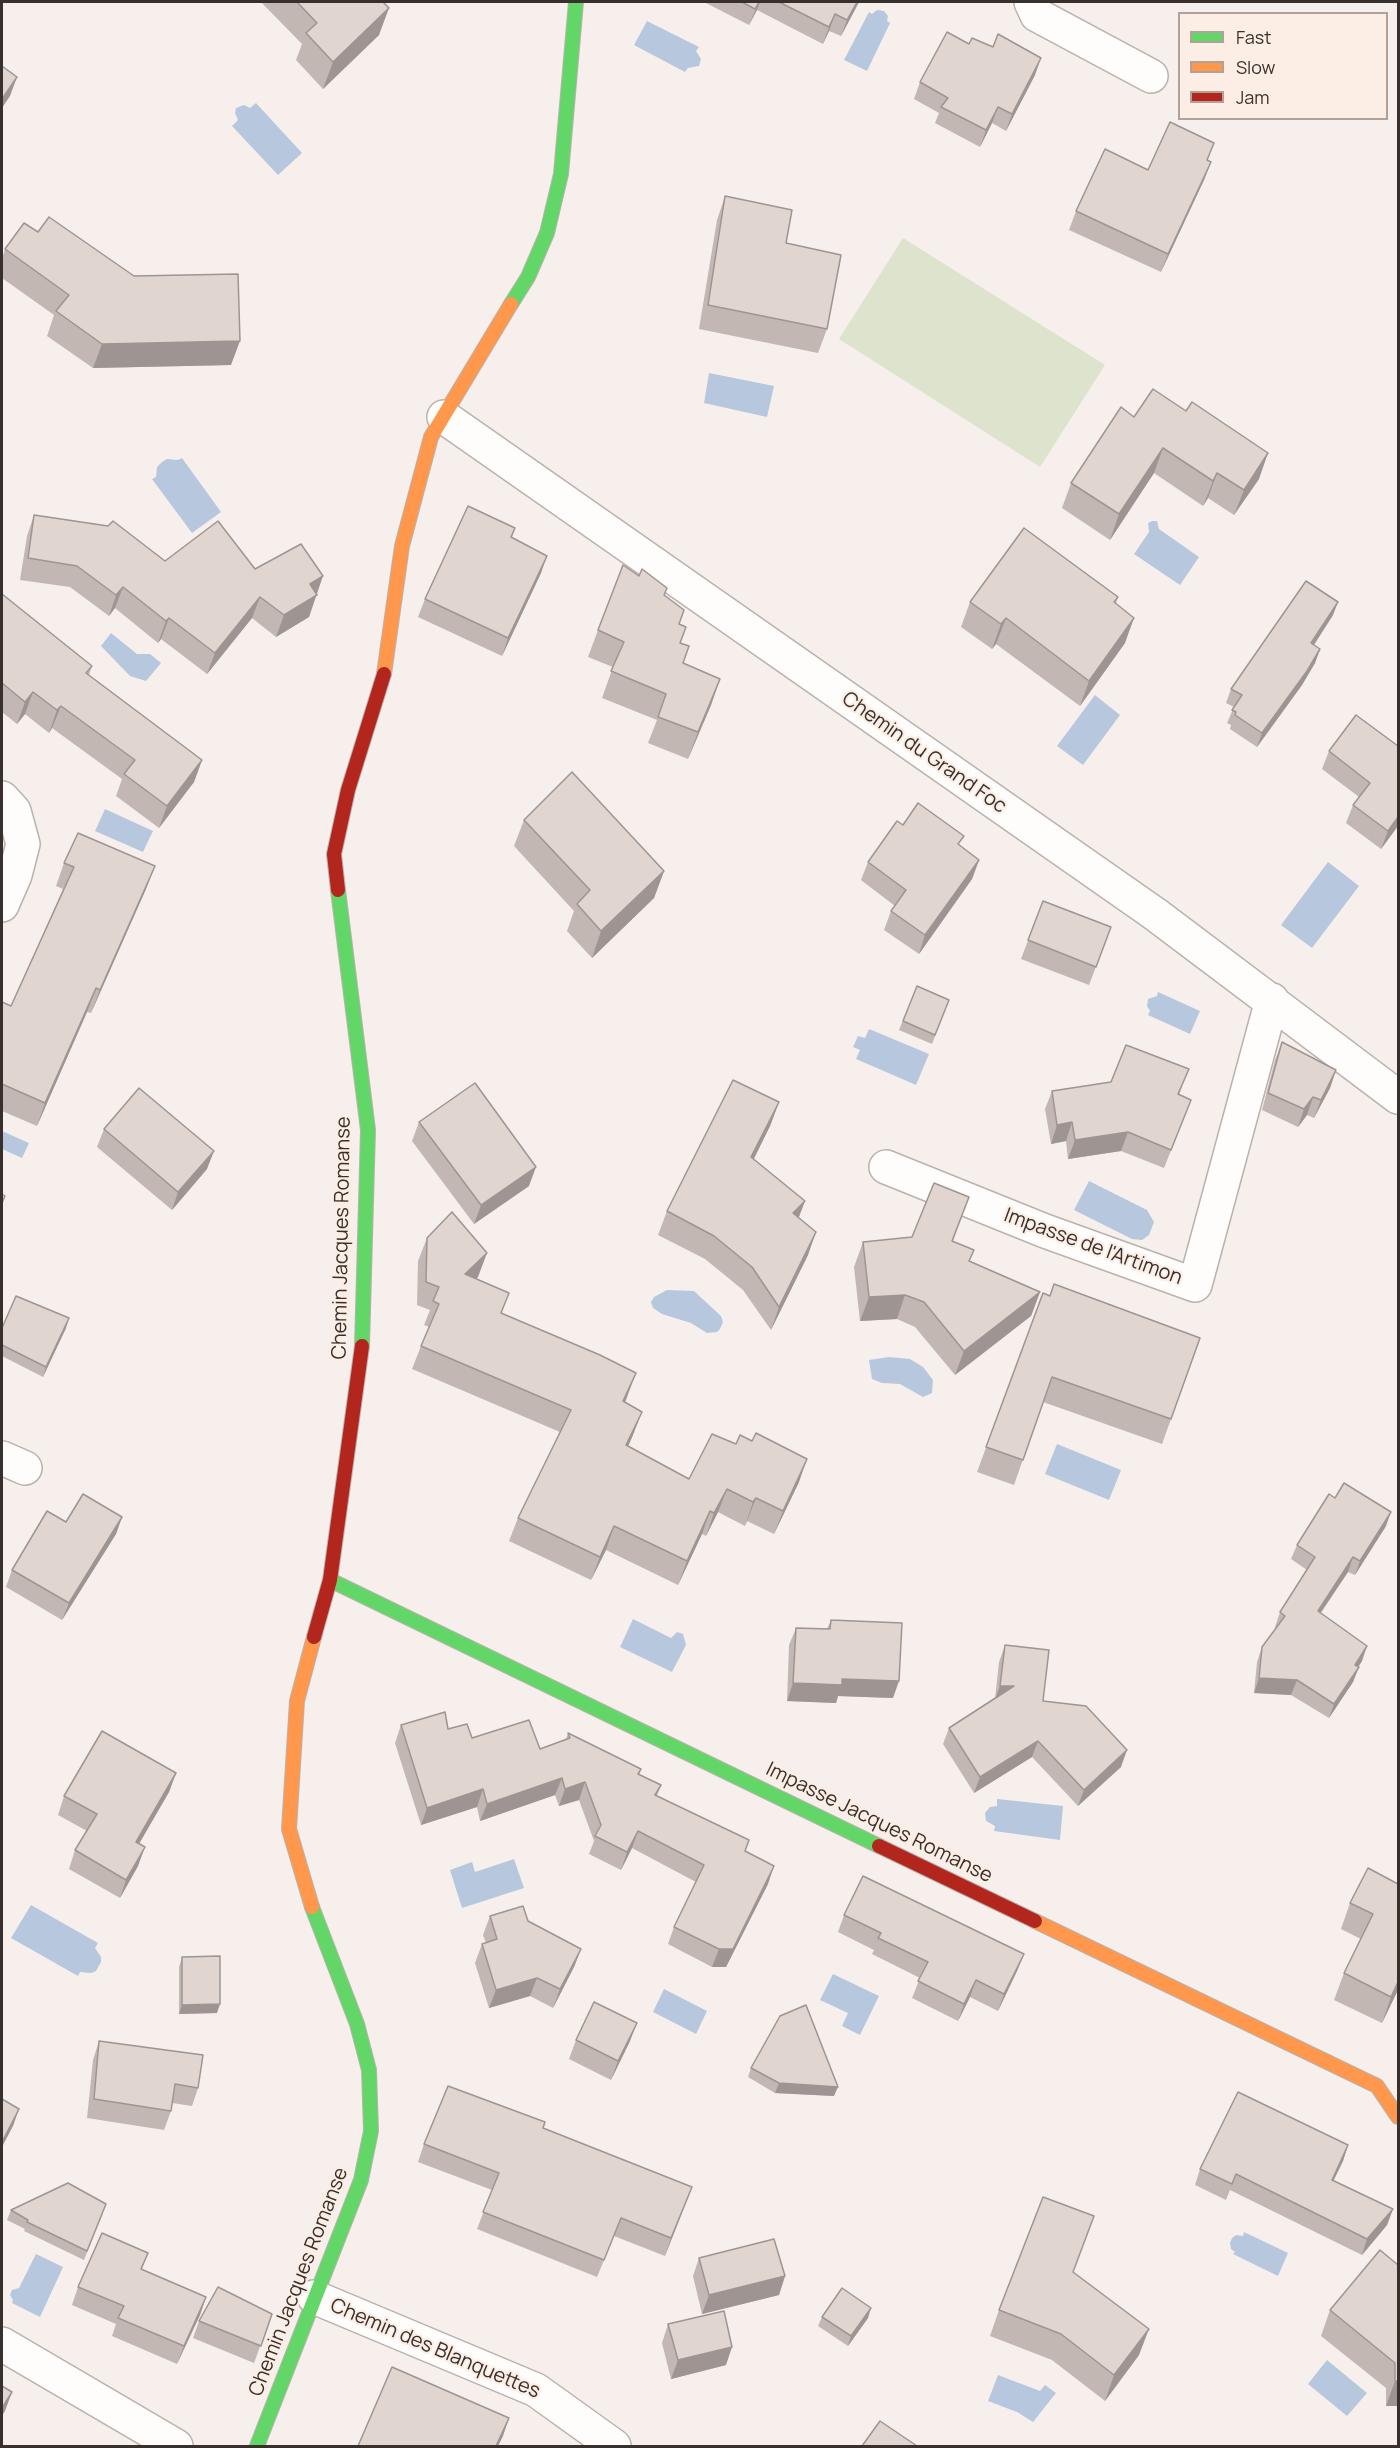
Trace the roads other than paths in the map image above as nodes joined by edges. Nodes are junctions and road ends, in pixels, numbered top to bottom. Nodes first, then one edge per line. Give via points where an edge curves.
1 (576, 2) edge
2 (1031, 2) edge
3 (1151, 76) dead end
4 (444, 417) junction
5 (2, 798) edge
6 (2, 905) edge
7 (1272, 1000) junction
8 (1398, 1097) edge
9 (886, 1167) dead end
10 (330, 1580) junction
11 (1398, 2117) edge
12 (314, 2297) junction
13 (2, 2344) edge
14 (176, 2446) edge
15 (257, 2446) edge
16 (614, 2446) edge

1 - 4 street, Chemin Jacques Romanse via 561,174 547,233 528,277
2 - 3 street via 1037,15
4 - 7 street, Chemin du Grand Foc
4 - 10 street, Chemin Jacques Romanse via 431,437 402,546 383,681 348,790 334,854 368,1130 363,1337
5 - 6 street via 14,811 23,844
7 - 8 street, Chemin du Grand Foc
7 - 9 street, Impasse de l'Artimon via 1195,1285 1045,1231
10 - 11 street, Impasse Jacques Romanse via 1377,2086
10 - 12 street, Chemin Jacques Romanse via 297,1701 289,1828 312,1905 360,2036 369,2070 371,2131 361,2180
12 - 15 street, Chemin Jacques Romanse
12 - 16 street, Chemin des Blanquettes via 536,2390
13 - 14 street

